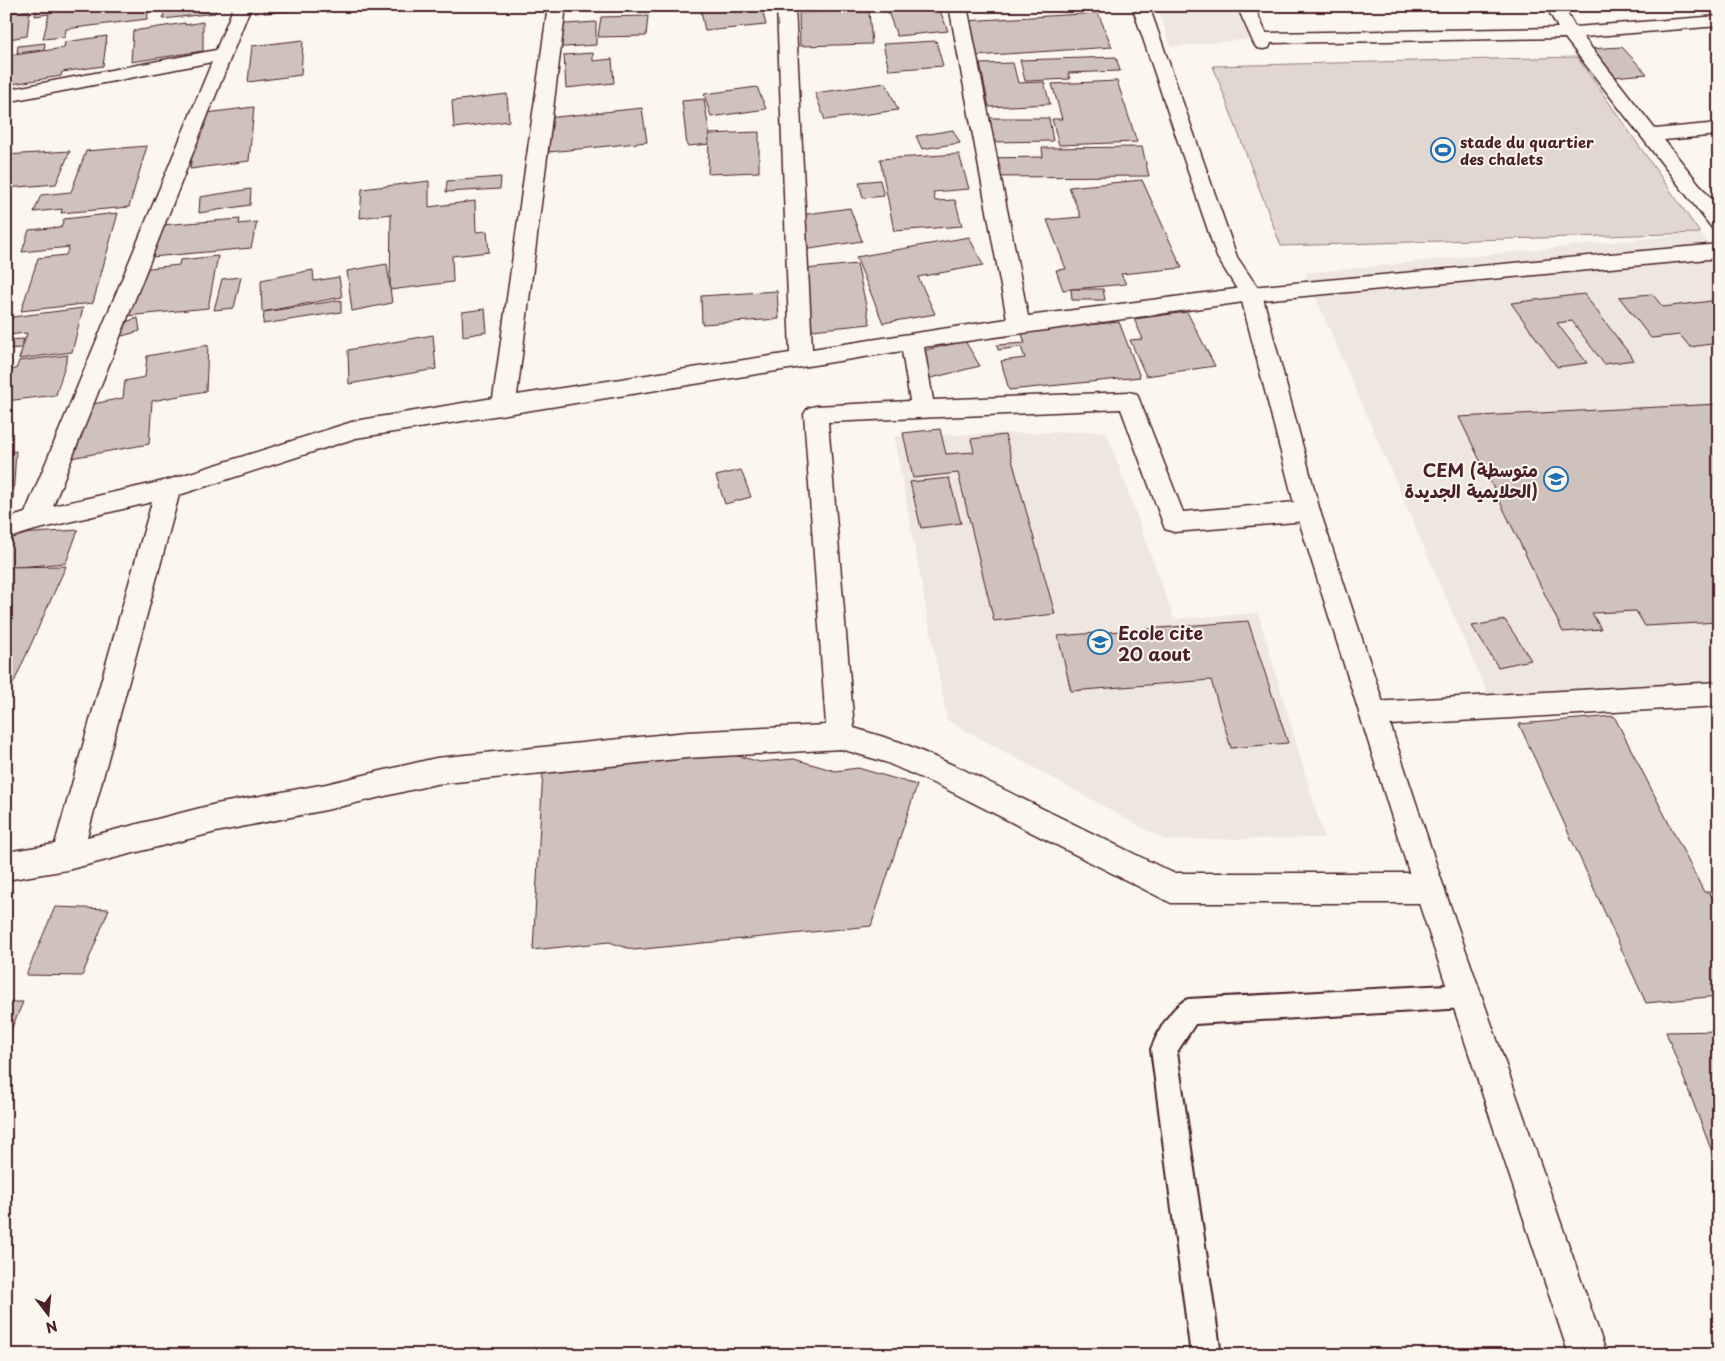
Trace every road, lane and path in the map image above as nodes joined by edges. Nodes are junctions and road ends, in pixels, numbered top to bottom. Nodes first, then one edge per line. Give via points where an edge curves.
1 (243, 6) edge
2 (557, 6) edge
3 (786, 6) edge
4 (958, 6) edge
5 (1140, 6) edge
6 (1245, 6) edge
7 (1554, 6) edge
8 (1719, 21) edge
9 (1570, 33) junction
10 (223, 54) junction
11 (6, 96) edge
12 (1719, 129) edge
13 (1650, 135) junction
14 (1719, 223) edge
15 (1719, 251) edge
16 (1251, 294) junction
17 (1020, 325) junction
18 (912, 343) junction
19 (801, 358) junction
20 (504, 405) junction
21 (923, 410) junction
22 (168, 489) junction
23 (1308, 511) junction
24 (35, 520) junction
25 (6, 529) edge
26 (1719, 694) edge
27 (1373, 714) junction
28 (841, 737) junction
29 (67, 856) junction
30 (6, 866) edge
31 (1429, 888) junction
32 (1465, 996) junction
33 (1206, 1355) edge
34 (1588, 1355) edge

1 - 10 street
2 - 20 street
3 - 19 street
4 - 17 street
5 - 16 street via 1227,258
6 - 9 street via 1262,41
7 - 9 street
8 - 9 street
9 - 13 street
10 - 11 street
10 - 24 street
12 - 13 street
13 - 14 street
15 - 16 street
16 - 17 street
16 - 23 street
17 - 18 street
18 - 19 street
18 - 21 street
19 - 20 street
20 - 22 street via 355,430
21 - 23 street via 1129,400 1174,522
21 - 28 street via 816,414
22 - 24 street
22 - 29 street
23 - 27 street
24 - 25 street
26 - 27 street
27 - 31 street
28 - 29 street via 687,745 436,771 216,818
28 - 31 street via 890,751 952,778 1171,888
29 - 30 street
31 - 32 street
32 - 33 lane via 1188,1012 1164,1049
32 - 34 street

